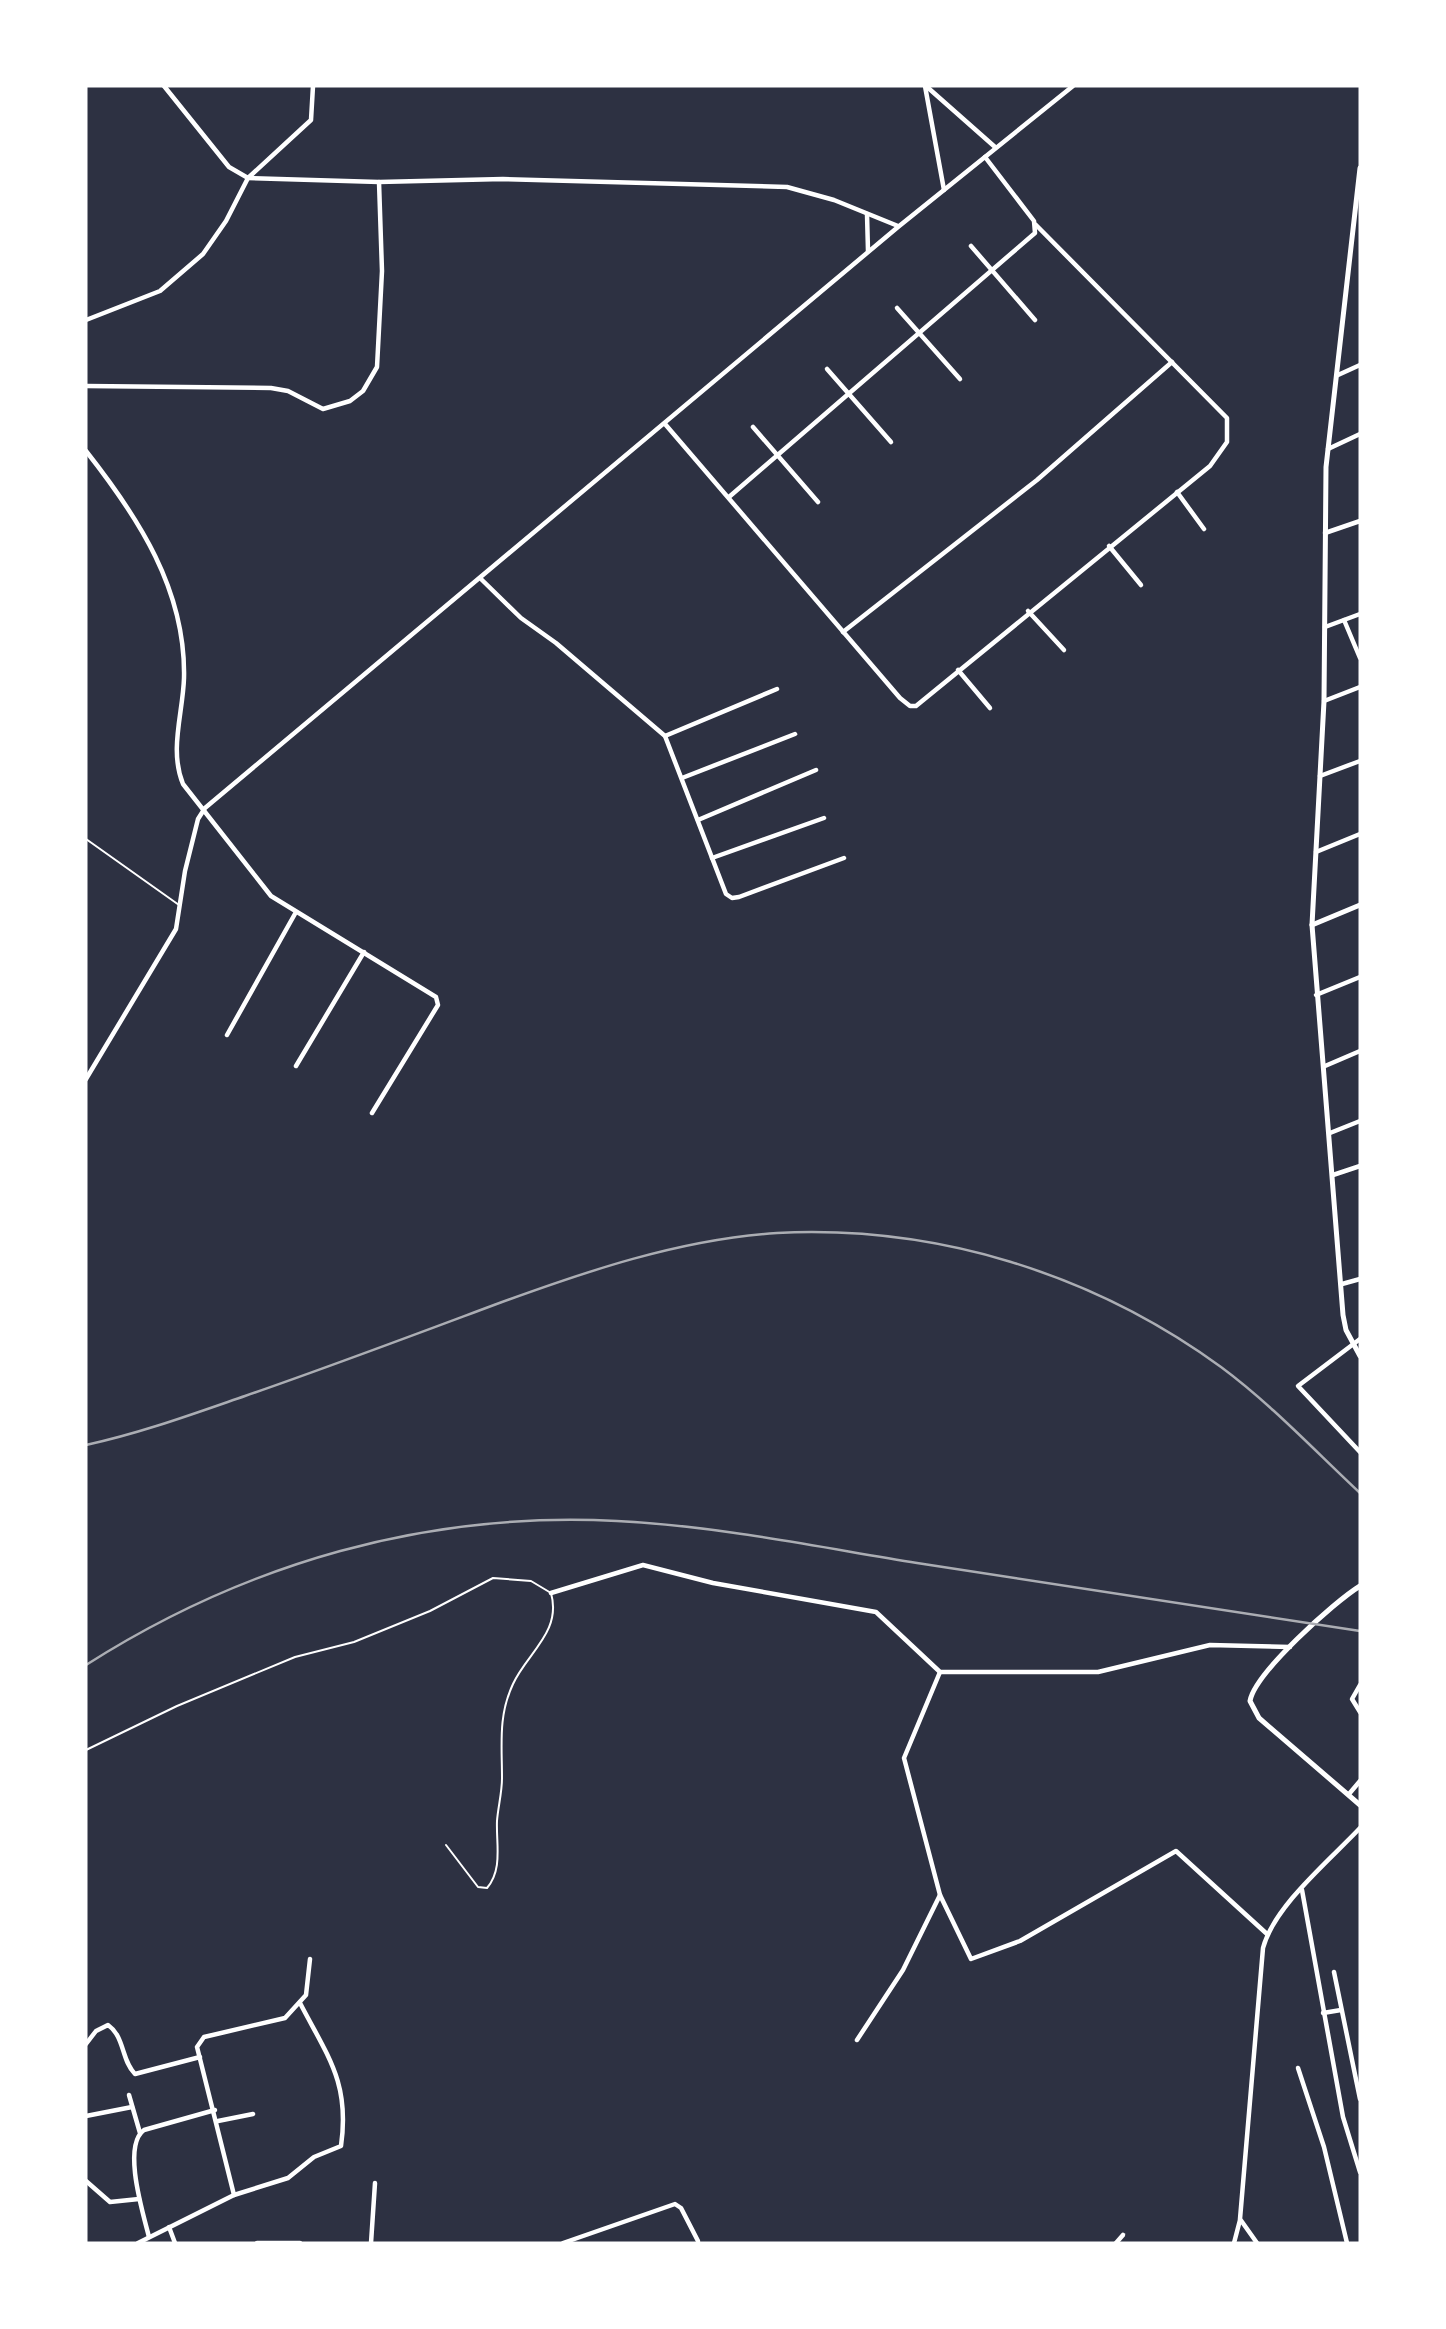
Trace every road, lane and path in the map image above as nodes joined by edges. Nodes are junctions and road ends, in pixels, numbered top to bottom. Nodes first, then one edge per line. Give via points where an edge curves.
1 (164, 86) edge
2 (313, 86) edge
3 (927, 86) edge
4 (1073, 86) edge
5 (995, 147) junction
6 (985, 157) junction
7 (1360, 168) edge
8 (248, 178) junction
9 (379, 182) junction
10 (944, 190) junction
11 (867, 213) junction
12 (1037, 225) junction
13 (898, 227) junction
14 (971, 246) dead end
15 (868, 252) junction
16 (990, 269) junction
17 (897, 308) dead end
18 (86, 320) edge
19 (1035, 320) dead end
20 (919, 332) junction
21 (1172, 362) junction
22 (1360, 365) edge
23 (827, 369) dead end
24 (1338, 375) junction
25 (960, 379) dead end
26 (86, 386) edge
27 (848, 393) junction
28 (665, 424) junction
29 (753, 427) dead end
30 (1360, 434) edge
31 (891, 442) dead end
32 (1327, 449) junction
33 (86, 451) edge
34 (777, 455) junction
35 (1177, 492) junction
36 (729, 497) junction
37 (818, 502) dead end
38 (1360, 521) edge
39 (1204, 529) dead end
40 (1324, 533) junction
41 (1109, 546) junction
42 (481, 579) junction
43 (1141, 584) dead end
44 (1028, 611) junction
45 (1360, 614) edge
46 (1344, 620) junction
47 (1325, 627) junction
48 (843, 632) junction
49 (1064, 650) dead end
50 (1360, 658) edge
51 (958, 670) junction
52 (1360, 687) edge
53 (777, 689) dead end
54 (1324, 701) junction
55 (990, 708) dead end
56 (795, 734) dead end
57 (665, 736) junction
58 (1360, 761) edge
59 (816, 770) dead end
60 (1320, 776) junction
61 (682, 778) junction
62 (205, 808) junction
63 (824, 818) dead end
64 (698, 820) junction
65 (1360, 834) edge
66 (86, 839) edge
67 (1314, 853) junction
68 (712, 858) junction
69 (844, 858) dead end
70 (1360, 905) edge
71 (181, 907) junction
72 (296, 912) junction
73 (1312, 925) junction
74 (364, 953) junction
75 (1360, 977) edge
76 (1316, 996) junction
77 (227, 1035) dead end
78 (1360, 1051) edge
79 (296, 1066) dead end
80 (1325, 1066) junction
81 (86, 1079) edge
82 (372, 1114) dead end
83 (1360, 1121) edge
84 (1330, 1133) junction
85 (1360, 1166) edge
86 (1333, 1175) junction
87 (1360, 1279) edge
88 (1342, 1284) junction
89 (1360, 1339) edge
90 (1352, 1344) junction
91 (1360, 1356) edge
92 (1360, 1452) edge
93 (1360, 1586) edge
94 (551, 1593) junction
95 (1292, 1647) junction
96 (940, 1672) junction
97 (1360, 1685) edge
98 (1360, 1712) edge
99 (86, 1750) edge
100 (1360, 1781) edge
101 (1349, 1794) junction
102 (1360, 1805) edge
103 (1360, 1828) edge
104 (446, 1845) dead end
105 (1302, 1890) junction
106 (940, 1895) junction
107 (1267, 1934) junction
108 (310, 1959) dead end
109 (1334, 1972) dead end
110 (300, 2003) junction
111 (1341, 2010) junction
112 (1323, 2013) junction
113 (857, 2039) dead end
114 (86, 2044) edge
115 (200, 2057) junction
116 (1298, 2068) dead end
117 (129, 2095) dead end
118 (1360, 2099) edge
119 (132, 2107) junction
120 (215, 2110) junction
121 (253, 2114) dead end
122 (86, 2116) edge
123 (218, 2121) junction
124 (140, 2133) junction
125 (1360, 2172) edge
126 (86, 2180) edge
127 (375, 2183) dead end
128 (234, 2195) junction
129 (139, 2199) junction
130 (1240, 2220) junction
131 (169, 2227) junction
132 (1124, 2235) dead end
133 (149, 2237) junction
134 (698, 2241) dead end
135 (138, 2243) edge
136 (175, 2243) edge
137 (257, 2243) edge
138 (300, 2243) edge
139 (371, 2243) edge
140 (564, 2243) edge
141 (1116, 2243) edge
142 (1234, 2243) edge
143 (1257, 2243) edge
144 (1347, 2243) edge

1 - 8 street via 229,167
2 - 8 street via 311,120
3 - 5 street
3 - 10 street
4 - 5 street
5 - 6 street
6 - 10 street
6 - 12 street
7 - 24 street
8 - 9 street
8 - 18 street via 203,254 160,291
9 - 11 street via 503,179 786,187
9 - 26 street via 379,359 363,391 350,401 323,409 288,391 271,388
10 - 13 street
11 - 13 street
11 - 15 street
12 - 16 street via 1035,233
12 - 21 street
13 - 15 street
14 - 16 street
15 - 28 street
16 - 19 street
16 - 20 street
17 - 20 street
20 - 25 street
20 - 27 street
21 - 35 street via 1227,418 1227,442 1210,466
21 - 48 street via 1037,480
22 - 24 street
23 - 27 street
24 - 32 street
27 - 31 street
27 - 34 street
28 - 36 street
28 - 42 street
29 - 34 street
30 - 32 street
32 - 40 street
33 - 62 street via 151,545 170,592 180,629 184,676 176,759 183,784
34 - 36 street
34 - 37 street
35 - 39 street
35 - 41 street
36 - 48 street
38 - 40 street
40 - 47 street
41 - 43 street
41 - 44 street
42 - 57 street via 521,618
42 - 62 street
44 - 49 street
44 - 51 street
45 - 46 street
46 - 47 street
46 - 50 street
47 - 54 street
48 - 51 street via 910,706 916,706
51 - 55 street
52 - 54 street
53 - 57 street
54 - 60 street
56 - 61 street
57 - 61 street
58 - 60 street
59 - 64 street
60 - 67 street
61 - 64 street
62 - 71 street via 185,871
62 - 72 street via 261,887
63 - 68 street
64 - 68 street
65 - 67 street
66 - 71 lane
67 - 73 street
68 - 69 street via 726,894 732,898
70 - 73 street
71 - 81 street via 176,929
72 - 74 street
72 - 77 street
73 - 76 street
74 - 79 street
74 - 82 street via 430,992 438,1005
75 - 76 street
76 - 80 street
78 - 80 street
80 - 84 street
83 - 84 street
84 - 86 street
85 - 86 street
86 - 88 street
87 - 88 street
88 - 90 street via 1343,1315
89 - 90 street
90 - 91 street
90 - 92 street via 1298,1386
93 - 95 street via 1320,1617
94 - 96 street via 643,1565 713,1583 876,1612
94 - 99 lane via 531,1581 494,1578 430,1611 355,1642 295,1657
94 - 104 lane via 550,1628 513,1684 501,1718 497,1871 487,1888 478,1887
95 - 96 street via 1210,1646 1098,1672
95 - 101 street via 1257,1683 1252,1709
96 - 106 street via 904,1758
97 - 98 street via 1352,1699
100 - 101 street
101 - 102 street
103 - 105 street
105 - 107 street
105 - 112 street
106 - 107 street via 971,1959 1020,1941 1176,1851
106 - 113 street via 903,1970
107 - 130 street via 1258,1986
108 - 110 street via 308,1989
109 - 111 street
110 - 115 street via 279,2021 204,2037 197,2047
110 - 128 street via 338,2076 345,2110 341,2146 314,2157 288,2178
111 - 112 street
111 - 118 street
112 - 125 street via 1343,2117
114 - 115 street via 108,2025 118,2034 135,2074
115 - 120 street
116 - 144 street via 1324,2147
117 - 119 street
119 - 122 street
119 - 124 street
120 - 123 street
120 - 124 street
121 - 123 street
123 - 128 street
124 - 129 street via 134,2147
126 - 129 street via 110,2202
127 - 139 street
128 - 131 street
129 - 133 street
130 - 142 street
130 - 143 street
131 - 133 street
131 - 136 street
132 - 141 street
133 - 135 street
134 - 140 street via 675,2204
137 - 138 street

